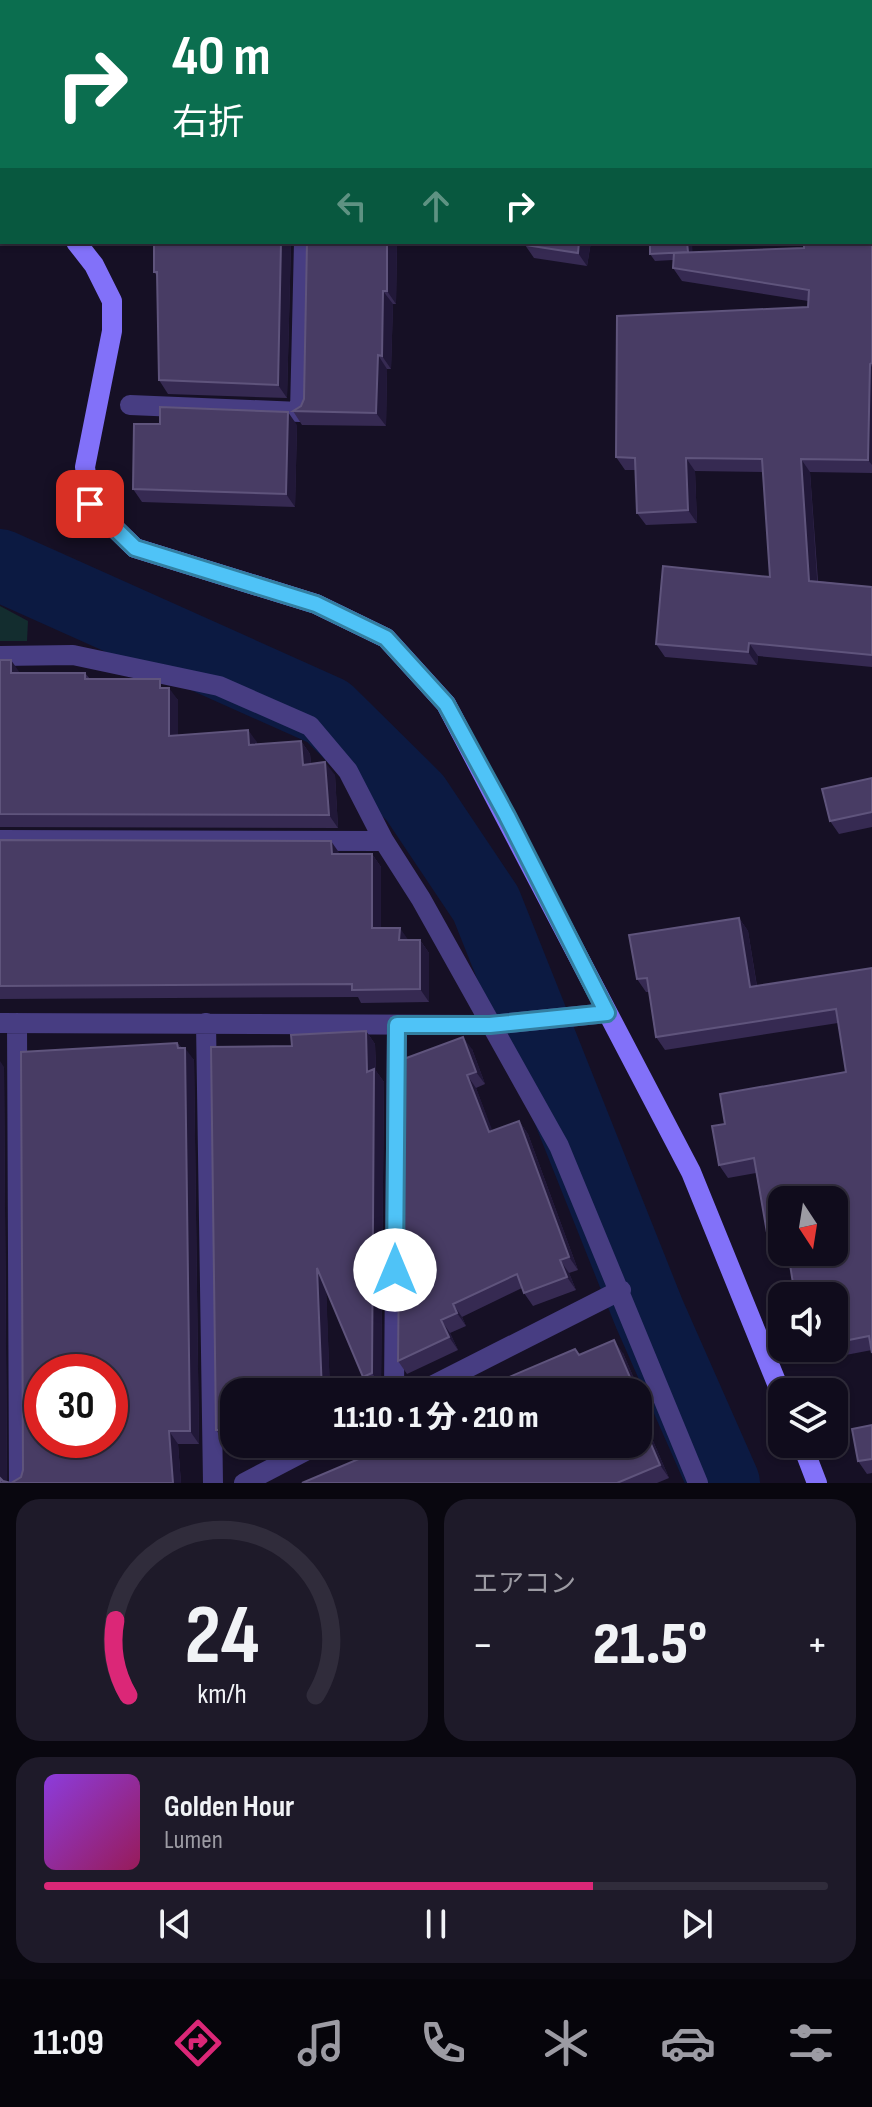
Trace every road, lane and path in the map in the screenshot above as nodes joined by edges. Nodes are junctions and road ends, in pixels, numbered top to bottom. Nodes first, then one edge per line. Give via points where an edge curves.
1 (78, 244) edge
2 (304, 244) edge
3 (130, 405) dead end
4 (0, 656) edge
5 (0, 840) edge
6 (384, 841) junction
7 (607, 1013) junction
8 (8, 1023) edge
9 (206, 1023) junction
10 (397, 1025) junction
11 (490, 1025) junction
12 (621, 1290) junction
13 (394, 1378) edge
14 (448, 1378) edge
15 (775, 1378) edge
16 (292, 1458) edge
17 (807, 1458) edge
18 (19, 1483) edge
19 (213, 1483) edge
20 (244, 1483) edge
21 (697, 1483) edge
22 (817, 1483) edge

1 - 7 street via 112,301 112,331 85,467 90,504 135,548 316,604 386,638 446,704
2 - 3 street via 300,412
4 - 6 street via 73,655 219,686 310,726 348,771
5 - 6 street
6 - 11 street
7 - 11 street
7 - 15 street via 691,1172
8 - 9 street
8 - 18 street
9 - 10 street
9 - 19 street
10 - 11 street
10 - 13 street
11 - 12 street via 559,1146
12 - 14 street
12 - 21 street
16 - 20 street
17 - 22 street

